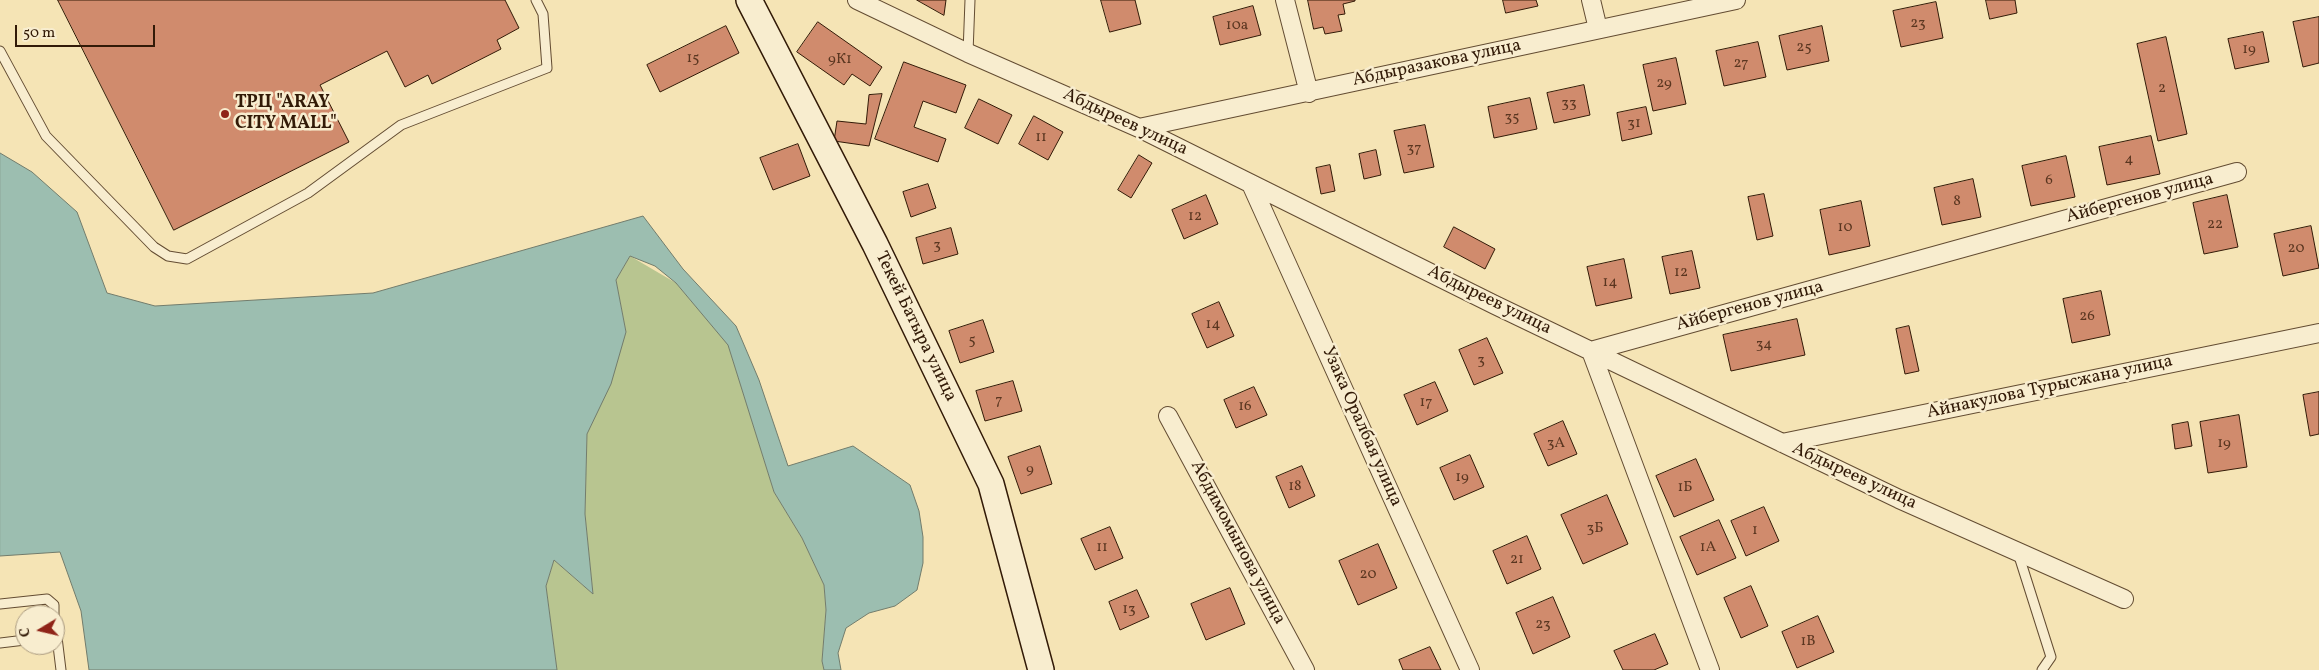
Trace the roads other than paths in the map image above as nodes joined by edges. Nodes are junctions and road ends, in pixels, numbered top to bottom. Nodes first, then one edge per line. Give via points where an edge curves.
1 (536, 0) edge
2 (749, 0) edge
3 (857, 0) edge
4 (970, 0) edge
5 (1285, 0) edge
6 (1591, 0) edge
7 (1736, 0) edge
8 (1598, 29) junction
9 (0, 51) edge
10 (968, 53) junction
11 (1309, 93) junction
12 (1138, 128) junction
13 (2237, 172) dead end
14 (1252, 184) junction
15 (2319, 333) edge
16 (1591, 351) junction
17 (1168, 416) dead end
18 (1782, 443) junction
19 (2018, 551) junction
20 (2124, 598) dead end
21 (0, 604) edge
22 (54, 605) edge
23 (15, 641) edge
24 (0, 643) edge
25 (59, 655) edge
26 (61, 670) edge
27 (1041, 670) edge
28 (1305, 670) edge
29 (1470, 670) edge
30 (1710, 670) edge
31 (2042, 670) edge

1 - 9 lane via 543,14 547,68 401,125 308,193 187,259 168,256 154,247 46,136
2 - 27 street, Текей Батыра улица via 875,244 991,484
3 - 10 street, Абдыреев улица
4 - 10 lane
5 - 11 street
6 - 8 street
7 - 8 street, Абдыразакова улица
8 - 11 street, Абдыразакова улица
10 - 12 street, Абдыреев улица
11 - 12 street, Абдыразакова улица
12 - 14 street, Абдыреев улица
13 - 16 street, Айбергенов улица
14 - 16 street, Абдыреев улица
14 - 29 street, Узака Оралбая улица
15 - 18 street, Айнакулова Турысжана улица
16 - 18 street, Абдыреев улица
16 - 30 street
17 - 28 street, Абдимомынова улица
18 - 19 street, Абдыреев улица
19 - 20 street, Абдыреев улица
19 - 31 lane via 2051,657
21 - 22 lane via 47,599
23 - 24 lane
25 - 26 lane

